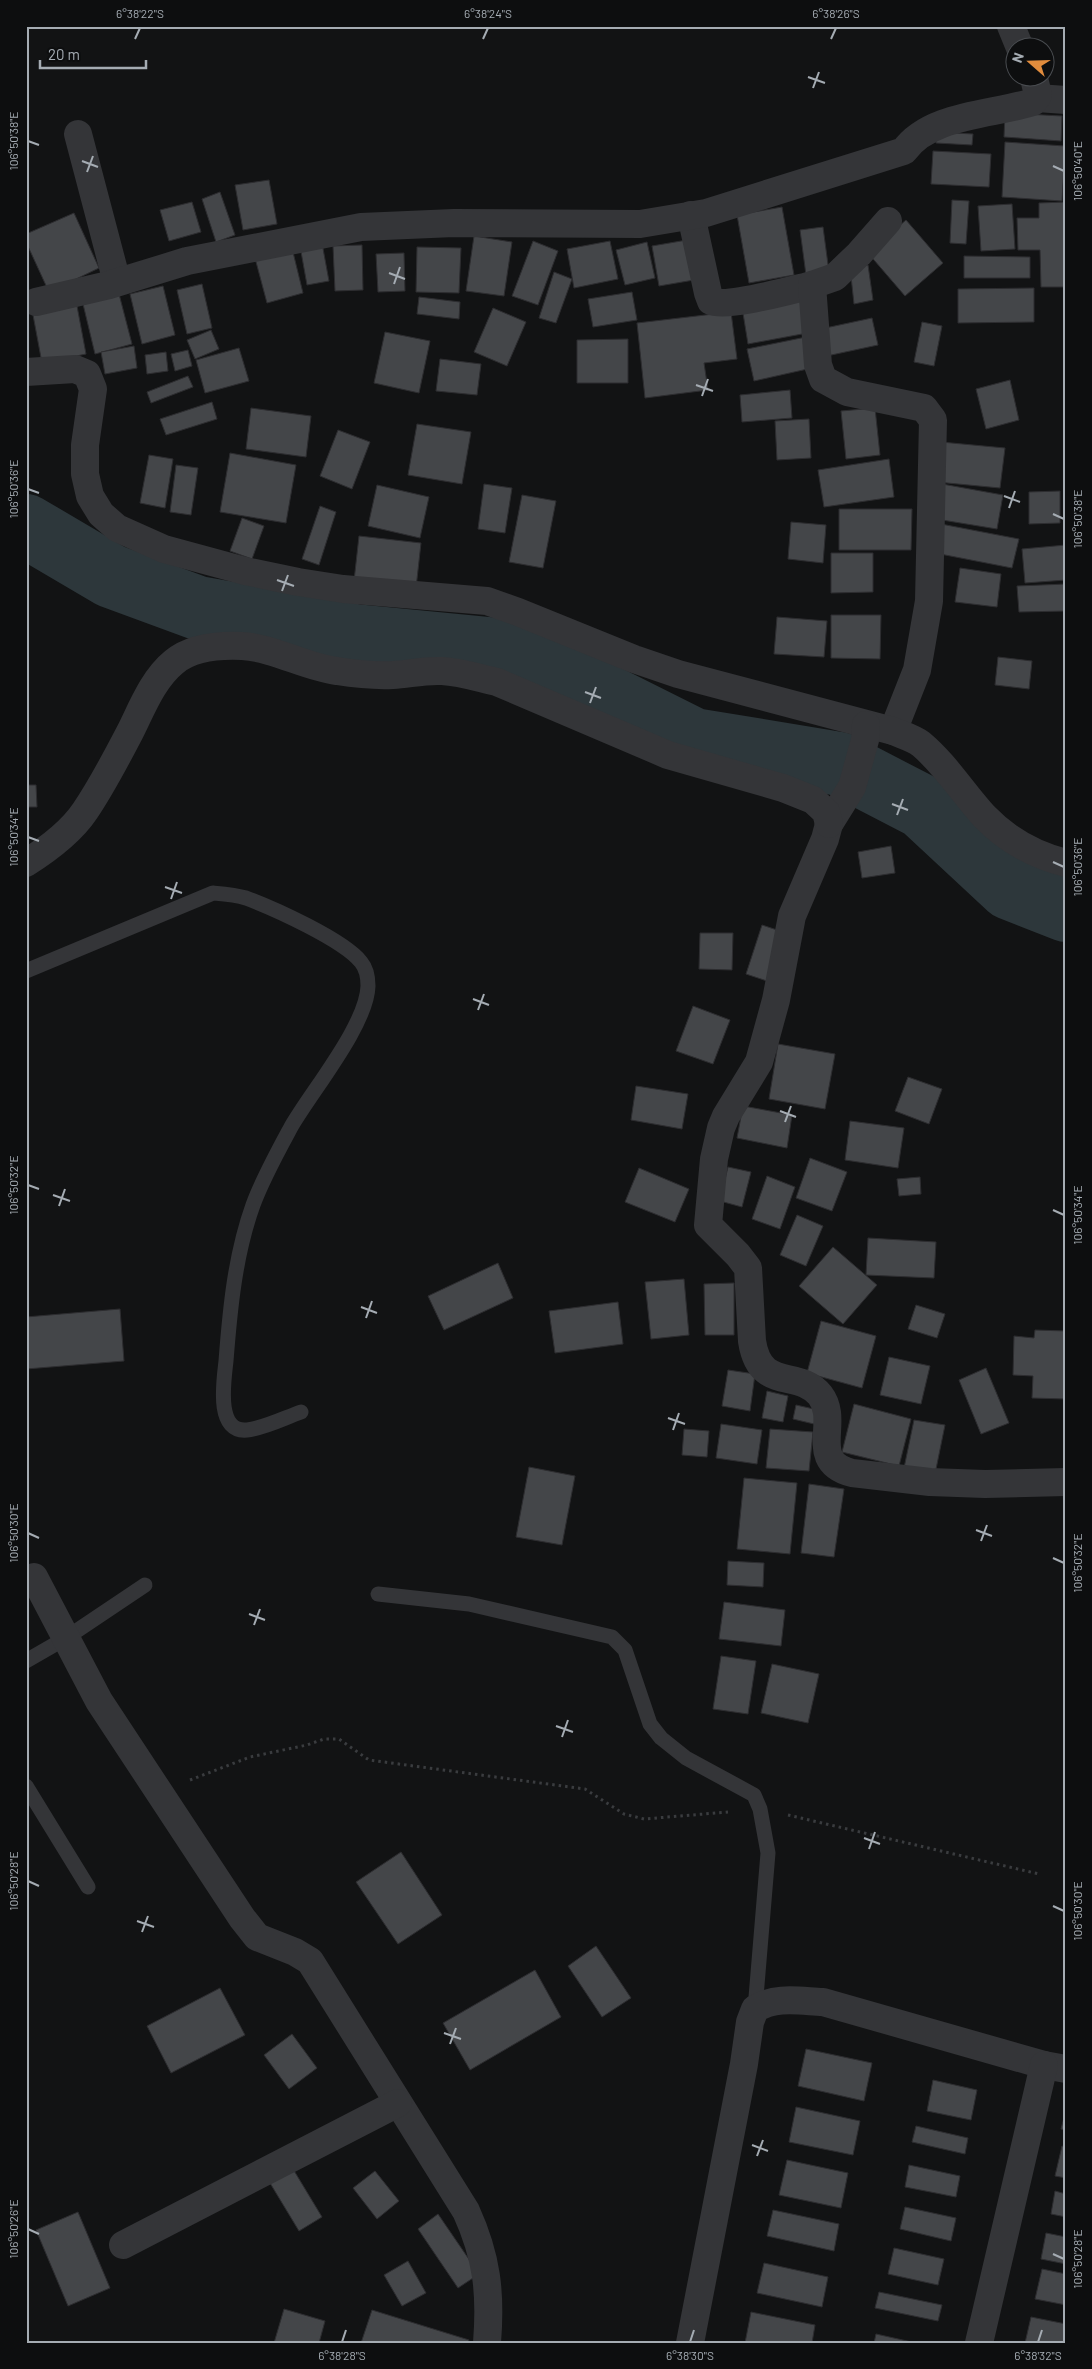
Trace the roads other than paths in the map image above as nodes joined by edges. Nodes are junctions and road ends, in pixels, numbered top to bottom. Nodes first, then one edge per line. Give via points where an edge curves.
1 (1011, 26) edge
2 (1016, 38) edge
3 (1036, 88) edge
4 (1066, 100) edge
5 (78, 134) dead end
6 (691, 215) junction
7 (888, 220) dead end
8 (117, 282) junction
9 (812, 286) junction
10 (36, 302) dead end
11 (26, 372) edge
12 (893, 731) junction
13 (866, 732) junction
14 (829, 824) junction
15 (26, 863) edge
16 (1066, 864) edge
17 (26, 971) edge
18 (301, 1412) dead end
19 (1066, 1482) edge
20 (34, 1578) dead end
21 (145, 1585) dead end
22 (378, 1594) dead end
23 (66, 1638) junction
24 (26, 1661) edge
25 (26, 1786) edge
26 (88, 1887) dead end
27 (755, 2010) junction
28 (1055, 2067) edge
29 (398, 2103) junction
30 (123, 2245) dead end
31 (487, 2343) edge
32 (690, 2343) edge
33 (979, 2343) edge

1 - 2 street
3 - 4 street
3 - 6 street via 1026,104 926,130 904,151
5 - 8 street
6 - 8 street via 640,224 454,223 361,227 187,261
6 - 9 street via 711,301 718,304 734,302
7 - 9 street via 836,277
8 - 10 street
9 - 12 street via 818,365 823,378 847,392 924,408 933,420 929,601 917,670
11 - 13 street via 75,369 87,374 93,388 85,445 85,474 90,496 101,514 117,528 164,549 298,582 487,601 634,659
12 - 13 street
12 - 16 street via 920,744 1005,835 1047,859
13 - 14 street via 852,787
14 - 15 street via 826,812 813,800 783,788 668,755 497,682 441,671 354,674 264,650 221,647 188,653 167,668 84,813 63,836
14 - 19 street via 792,916 760,1062 721,1128 714,1159 708,1225 748,1268 752,1342 762,1368 815,1390 822,1398 827,1448 833,1465 852,1473 930,1482
17 - 18 lane via 213,893 245,898 333,939 366,970 368,986 361,1015 291,1128 253,1205 241,1249 229,1318 223,1397 230,1423 248,1430
20 - 23 street
21 - 23 lane
22 - 27 lane via 469,1604 612,1637 625,1650 650,1724 661,1738 686,1758 754,1796 760,1808 768,1854
23 - 24 lane
23 - 29 street via 99,1701 251,1931 270,1944 310,1961
25 - 26 lane
27 - 28 street via 772,2001 823,2002
27 - 32 street via 750,2022
28 - 33 street
29 - 30 street
29 - 31 street via 466,2211 477,2235 488,2277

